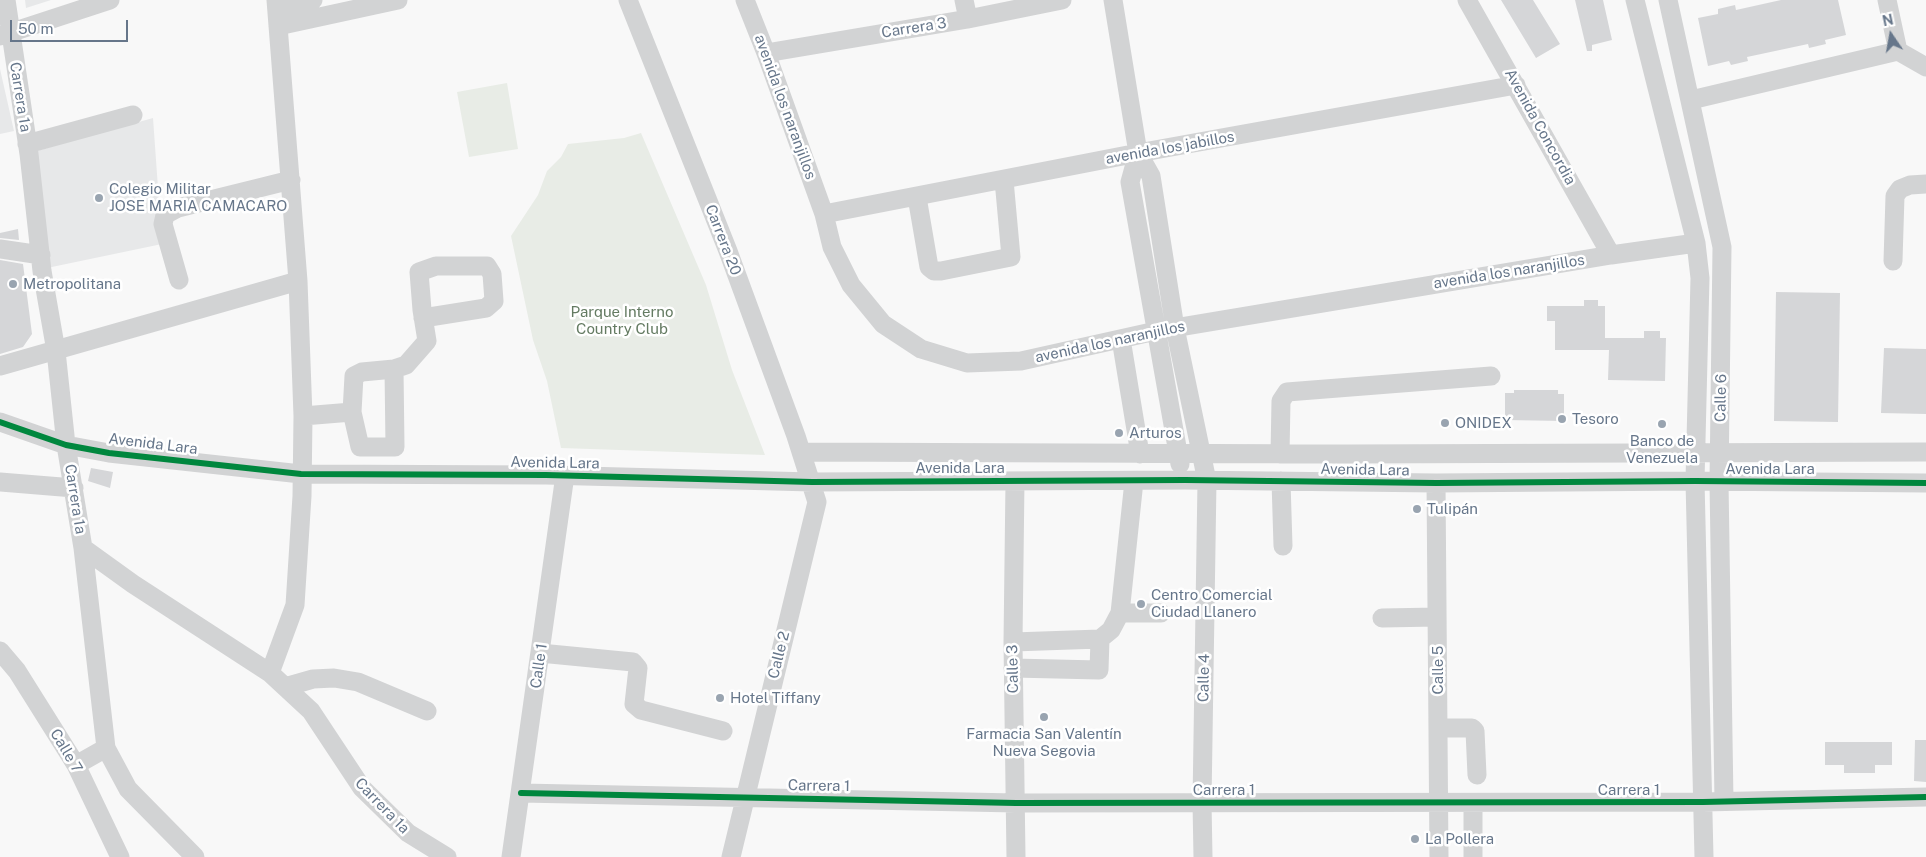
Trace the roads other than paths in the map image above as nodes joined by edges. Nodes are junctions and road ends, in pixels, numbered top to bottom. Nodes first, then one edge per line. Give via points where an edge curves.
1 (6, 0) edge
2 (110, 0) edge
3 (312, 0) edge
4 (398, 0) edge
5 (628, 0) edge
6 (745, 0) edge
7 (964, 0) edge
8 (1062, 0) edge
9 (1112, 0) edge
10 (1467, 0) edge
11 (1635, 0) edge
12 (1668, 0) edge
13 (1887, 0) edge
14 (375, 2) edge
15 (277, 13) edge
16 (968, 19) junction
17 (5, 34) edge
18 (1898, 50) junction
19 (766, 53) junction
20 (1926, 67) edge
21 (1516, 85) junction
22 (1691, 100) junction
23 (133, 115) dead end
24 (27, 144) junction
25 (1138, 154) junction
26 (291, 180) junction
27 (1004, 180) junction
28 (1926, 184) edge
29 (918, 196) junction
30 (824, 214) junction
31 (1696, 244) junction
32 (0, 249) edge
33 (40, 255) junction
34 (1611, 255) junction
35 (1893, 261) dead end
36 (179, 280) dead end
37 (298, 281) junction
38 (423, 318) dead end
39 (1175, 328) junction
40 (1156, 331) junction
41 (1121, 339) junction
42 (56, 351) junction
43 (0, 366) edge
44 (394, 369) junction
45 (1491, 376) dead end
46 (352, 412) junction
47 (304, 416) junction
48 (0, 422) edge
49 (66, 445) junction
50 (802, 452) junction
51 (1926, 452) edge
52 (1695, 453) junction
53 (1720, 453) junction
54 (1140, 454) junction
55 (1177, 454) junction
56 (1202, 454) junction
57 (1280, 454) junction
58 (301, 474) junction
59 (565, 475) junction
60 (1134, 480) junction
61 (1185, 480) junction
62 (1015, 481) junction
63 (1207, 481) junction
64 (1281, 481) junction
65 (1695, 481) junction
66 (0, 482) edge
67 (812, 482) junction
68 (1719, 482) junction
69 (1436, 483) junction
70 (1926, 483) edge
71 (74, 488) junction
72 (1283, 546) dead end
73 (83, 548) junction
74 (1120, 613) junction
75 (1161, 613) dead end
76 (1437, 617) junction
77 (1382, 618) dead end
78 (1100, 640) junction
79 (1013, 642) junction
80 (0, 652) edge
81 (540, 653) junction
82 (1013, 668) junction
83 (270, 673) junction
84 (285, 687) junction
85 (427, 711) dead end
86 (1438, 728) junction
87 (723, 731) dead end
88 (106, 748) junction
89 (76, 765) junction
90 (1477, 775) dead end
91 (522, 792) junction
92 (744, 796) junction
93 (1926, 797) edge
94 (1724, 801) junction
95 (1202, 802) junction
96 (1703, 802) junction
97 (1016, 803) junction
98 (1439, 803) junction
99 (1473, 803) junction
100 (120, 857) edge
101 (195, 857) edge
102 (447, 857) edge
103 (511, 857) edge
104 (731, 857) edge
105 (1016, 857) edge
106 (1203, 857) edge
107 (1439, 857) edge
108 (1473, 857) edge
109 (1704, 857) edge

1 - 17 street, Carrera 1a
2 - 17 street
3 - 15 street
4 - 14 street
5 - 50 street, Carrera 20 via 728,251
6 - 19 street, avenida los naranjillos
7 - 16 street
8 - 16 street, Carrera 3
9 - 25 street
10 - 21 street, Avenida Concordia
11 - 31 street
12 - 22 street, Calle 6
13 - 18 street
14 - 15 street
15 - 26 street
16 - 19 street, Carrera 3
17 - 24 street, Carrera 1a
18 - 20 street
18 - 22 street
19 - 30 street, avenida los naranjillos
21 - 25 street, avenida los jabillos
21 - 34 street, Avenida Concordia
22 - 53 street, Calle 6 via 1722,247
23 - 24 street
24 - 33 street, Carrera 1a
25 - 27 street, avenida los jabillos
25 - 39 street, Calle 4 via 1151,176
25 - 40 street via 1130,182
26 - 36 street via 178,208 165,215 163,224
26 - 37 street
27 - 29 street, avenida los jabillos
27 - 29 street via 1011,257 941,271 934,272 929,267
28 - 35 street via 1910,185 1900,189 1895,196
29 - 30 street, avenida los jabillos
30 - 41 street, avenida los naranjillos via 832,247 851,285 883,324 921,349 967,363 1021,361
31 - 34 street, avenida los naranjillos
31 - 52 street via 1700,278
32 - 33 street
33 - 42 street, Carrera 1a
34 - 39 street, avenida los naranjillos
37 - 42 street
37 - 47 street
38 - 44 street via 427,341 406,365
39 - 40 street, avenida los naranjillos
39 - 56 street, Calle 4
40 - 41 street, avenida los naranjillos
40 - 55 street
41 - 54 street
42 - 43 street
42 - 49 street, Carrera 1a
44 - 46 street via 362,372 354,376
44 - 46 street via 395,447 360,447
45 - 57 street via 1287,392 1281,400
46 - 47 street
47 - 58 street
48 - 49 street, Avenida Lara
49 - 58 street, Avenida Lara via 109,453
49 - 71 street, Carrera 1a
50 - 54 street, Avenida Lara
50 - 67 street, Carrera 20
51 - 53 street, Avenida Lara
52 - 53 street, Avenida Lara
52 - 57 street, Avenida Lara
52 - 65 street
53 - 68 street, Calle 6
54 - 55 street, Avenida Lara
55 - 56 street, Avenida Lara
55 - 61 street
56 - 57 street, Avenida Lara
56 - 63 street, Calle 4
58 - 59 street, Avenida Lara
58 - 83 street via 295,605
59 - 67 street, Avenida Lara
59 - 81 street, Calle 1
60 - 61 street, Avenida Lara
60 - 62 street, Avenida Lara
60 - 74 street
61 - 63 street, Avenida Lara
62 - 67 street, Avenida Lara
62 - 79 street, Calle 3
63 - 64 street, Avenida Lara
63 - 95 street, Calle 4
64 - 69 street, Avenida Lara
64 - 72 street
65 - 68 street, Avenida Lara
65 - 69 street, Avenida Lara
65 - 96 street
66 - 71 street
67 - 92 street, Calle 2 via 817,502
68 - 70 street, Avenida Lara
68 - 94 street, Calle 6
69 - 76 street, Calle 5
71 - 73 street, Carrera 1a
73 - 83 street, Carrera 1a
73 - 88 street
74 - 75 street
74 - 78 street via 1111,630
76 - 77 street
76 - 86 street, Calle 5
78 - 79 street
78 - 82 street via 1099,670
79 - 82 street, Calle 3
80 - 89 street, Calle 7 via 17,671
81 - 87 street via 632,662 638,668 634,704 641,710
81 - 91 street, Calle 1
82 - 97 street, Calle 3
83 - 84 street, Carrera 1a
84 - 85 street via 314,679 358,682
84 - 102 street, Carrera 1a via 311,711 362,788 408,833
86 - 90 street via 1472,728 1475,731
86 - 98 street, Calle 5
88 - 89 street
88 - 101 street via 128,788
89 - 100 street, Calle 7
91 - 92 street, Carrera 1
91 - 103 street, Calle 1
92 - 97 street, Carrera 1
92 - 104 street, Calle 2
93 - 94 street, Carrera 1
94 - 96 street, Carrera 1
95 - 97 street, Carrera 1
95 - 98 street, Carrera 1
95 - 106 street, Calle 4
96 - 99 street, Carrera 1
96 - 109 street
97 - 105 street, Calle 3
98 - 99 street, Carrera 1
98 - 107 street, Calle 5
99 - 108 street

